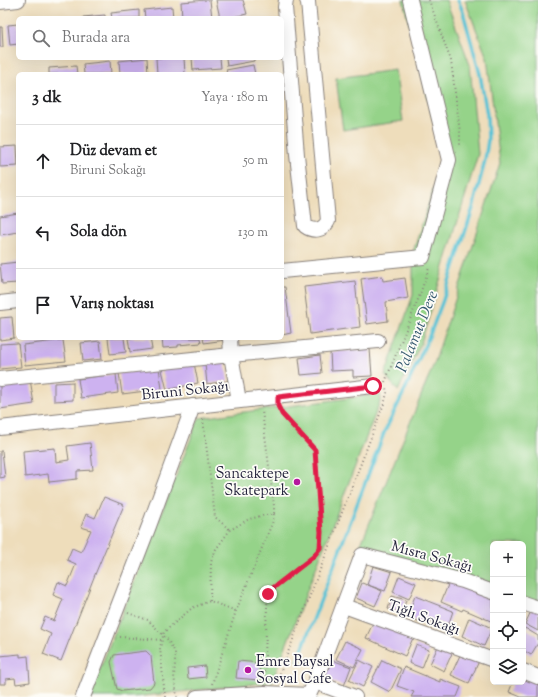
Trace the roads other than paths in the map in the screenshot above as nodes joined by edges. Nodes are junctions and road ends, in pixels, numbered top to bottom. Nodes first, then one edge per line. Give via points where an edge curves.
1 (18, 0) edge
2 (286, 0) edge
3 (307, 0) edge
4 (410, 0) edge
5 (0, 2) edge
6 (284, 271) edge
7 (16, 301) edge
8 (0, 303) edge
9 (230, 340) edge
10 (378, 341) dead end
11 (232, 355) junction
12 (0, 379) edge
13 (373, 386) dead end
14 (239, 401) junction
15 (197, 406) junction
16 (0, 428) edge
17 (490, 591) edge
18 (526, 604) edge
19 (344, 606) junction
20 (538, 608) edge
21 (490, 659) edge
22 (526, 672) edge
23 (538, 677) edge
24 (311, 691) edge
25 (202, 696) edge
26 (83, 697) edge
27 (355, 697) edge

1 - 5 street
2 - 3 street via 297,155 305,226 318,230 328,221
4 - 6 street via 449,160 423,257
7 - 8 street
9 - 11 street
10 - 11 street
11 - 12 street
11 - 14 street
13 - 14 street, Biruni Sokağı
14 - 15 street, Biruni Sokağı
15 - 16 street, Biruni Sokağı
15 - 26 street
17 - 19 street, Mısra Sokağı via 463,581 362,555
18 - 20 street
19 - 21 street, Tığlı Sokağı
19 - 24 street
22 - 23 street
24 - 25 street
24 - 27 street

